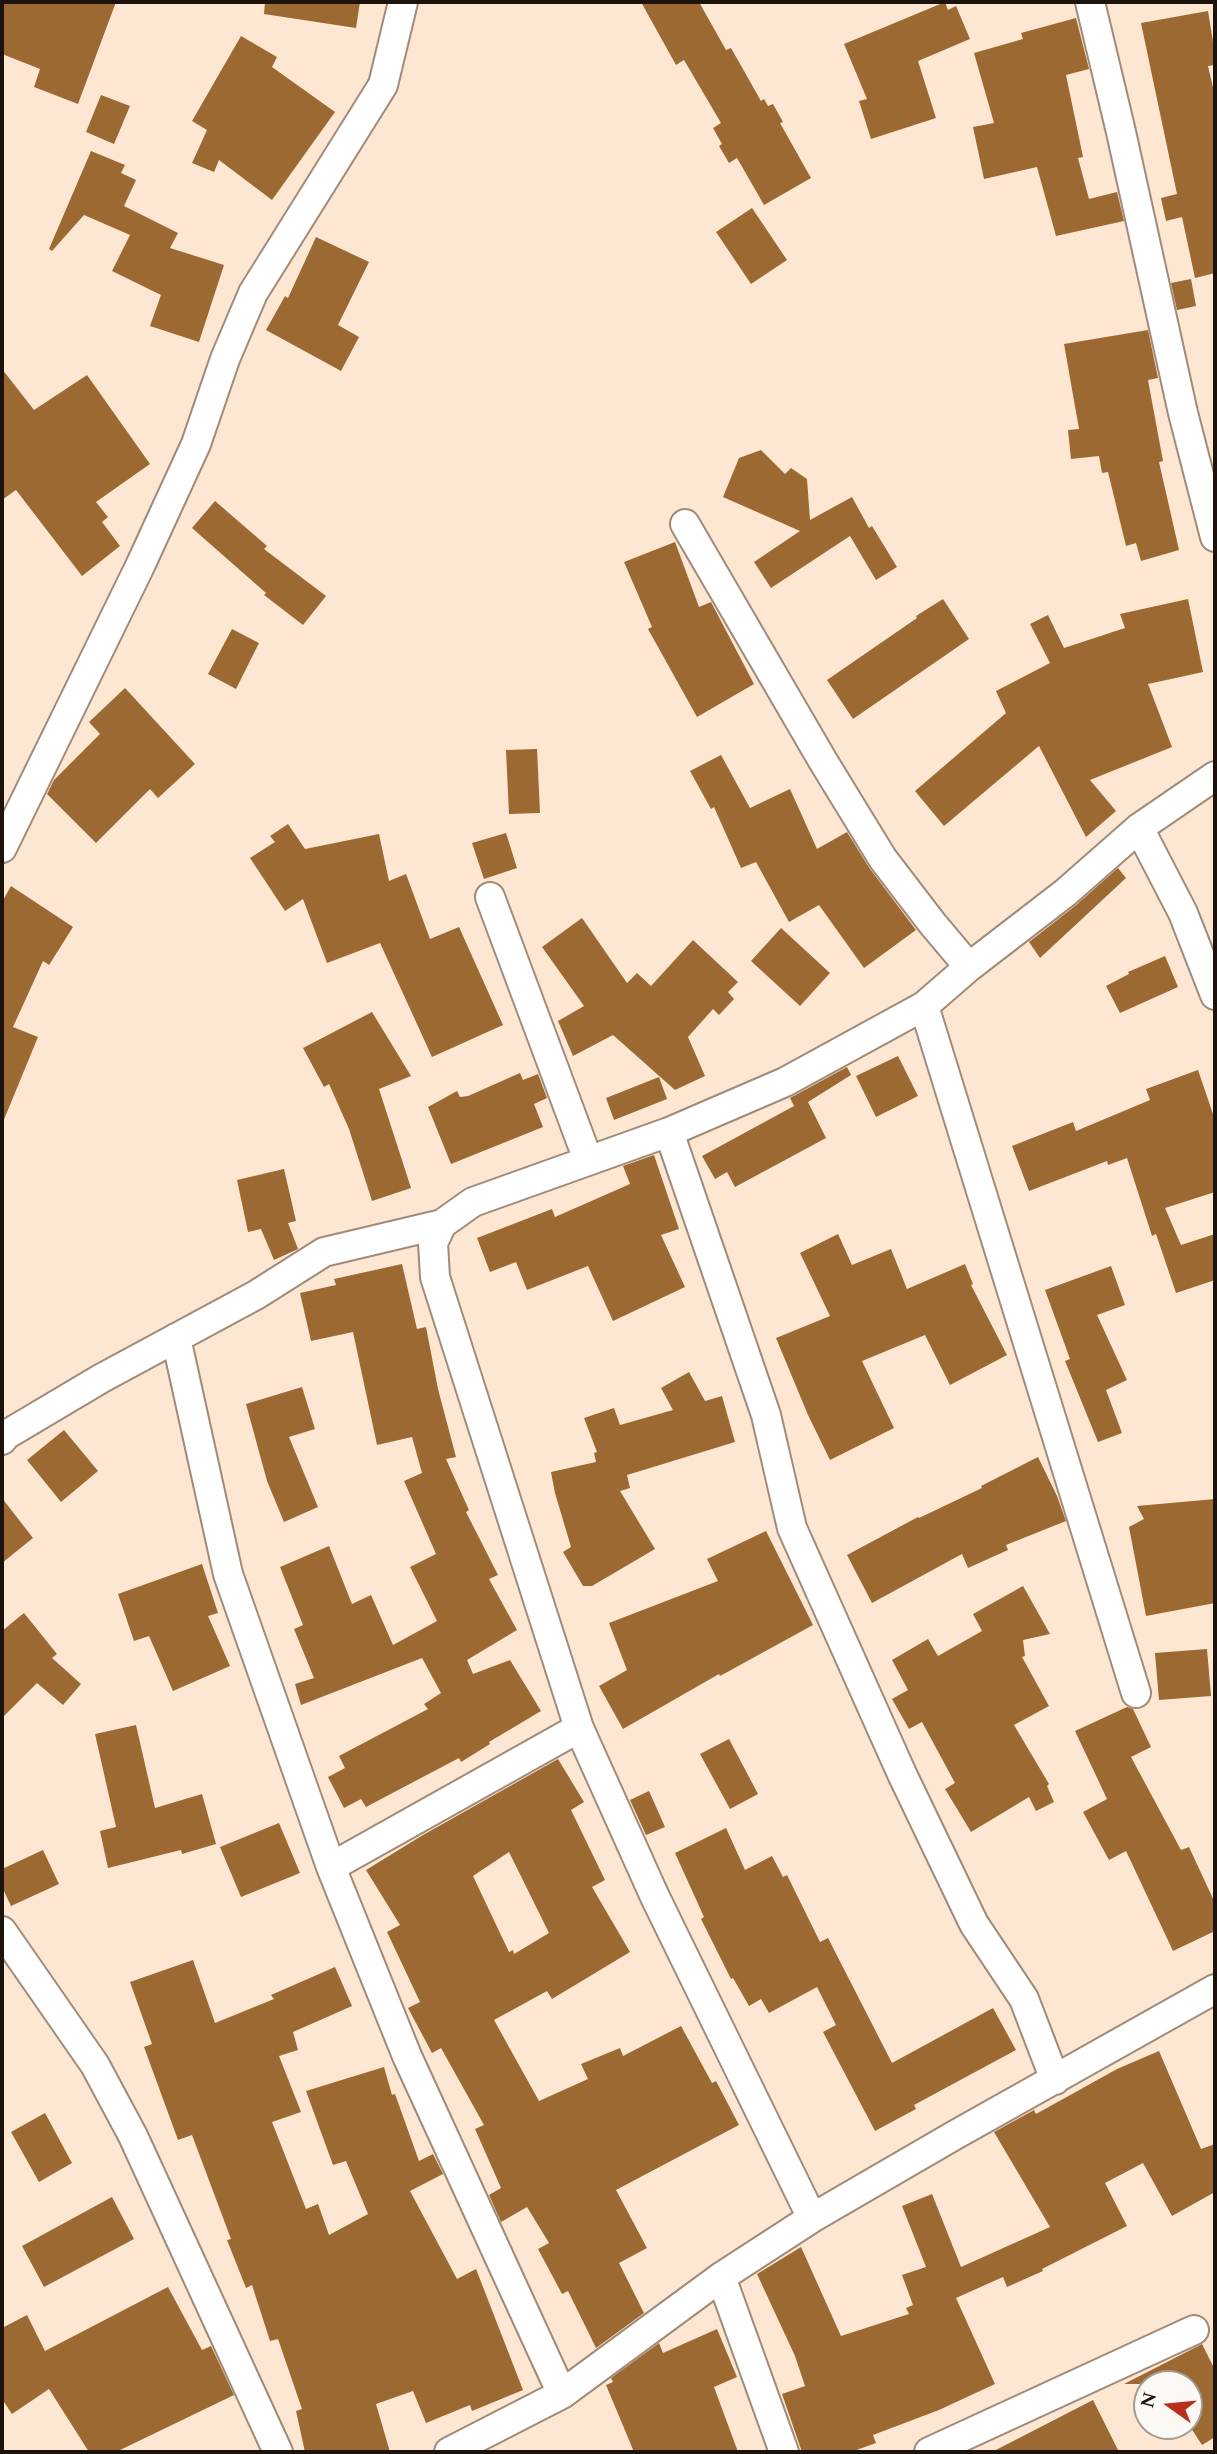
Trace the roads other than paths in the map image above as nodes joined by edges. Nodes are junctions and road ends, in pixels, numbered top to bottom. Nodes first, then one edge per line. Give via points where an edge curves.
1 (403, 2) edge
2 (1090, 2) edge
3 (685, 524) dead end
4 (1215, 537) edge
5 (1215, 776) edge
6 (1139, 828) junction
7 (2, 848) edge
8 (490, 897) dead end
9 (969, 967) junction
10 (1215, 995) edge
11 (925, 1006) junction
12 (669, 1132) junction
13 (588, 1160) junction
14 (442, 1224) junction
15 (176, 1338) junction
16 (2, 1440) edge
17 (1136, 1693) dead end
18 (579, 1728) junction
19 (331, 1867) junction
20 (2, 1931) edge
21 (1215, 1989) edge
22 (1055, 2080) junction
23 (812, 2218) junction
24 (721, 2277) junction
25 (1194, 2330) dead end
26 (562, 2394) junction
27 (278, 2452) edge
28 (449, 2452) edge
29 (784, 2452) edge
30 (929, 2452) edge

1 - 7 street via 383,85 253,293 196,444
2 - 4 street via 1182,413
3 - 9 street via 883,859
5 - 6 street
6 - 9 street
6 - 10 street via 1183,913
8 - 13 street
9 - 11 street
11 - 12 street via 785,1082
11 - 17 street
12 - 13 street
12 - 22 street via 766,1415 792,1528 974,1924 1024,1999
13 - 14 street via 472,1202
14 - 15 street via 324,1252
14 - 18 street via 433,1243 435,1277
15 - 16 street
15 - 19 street via 228,1574
18 - 19 street
18 - 23 street via 655,1897
19 - 26 street via 407,2056
20 - 27 street via 94,2065 120,2112
21 - 22 street
22 - 23 street
23 - 24 street
24 - 26 street
24 - 29 street
25 - 30 street
26 - 28 street

